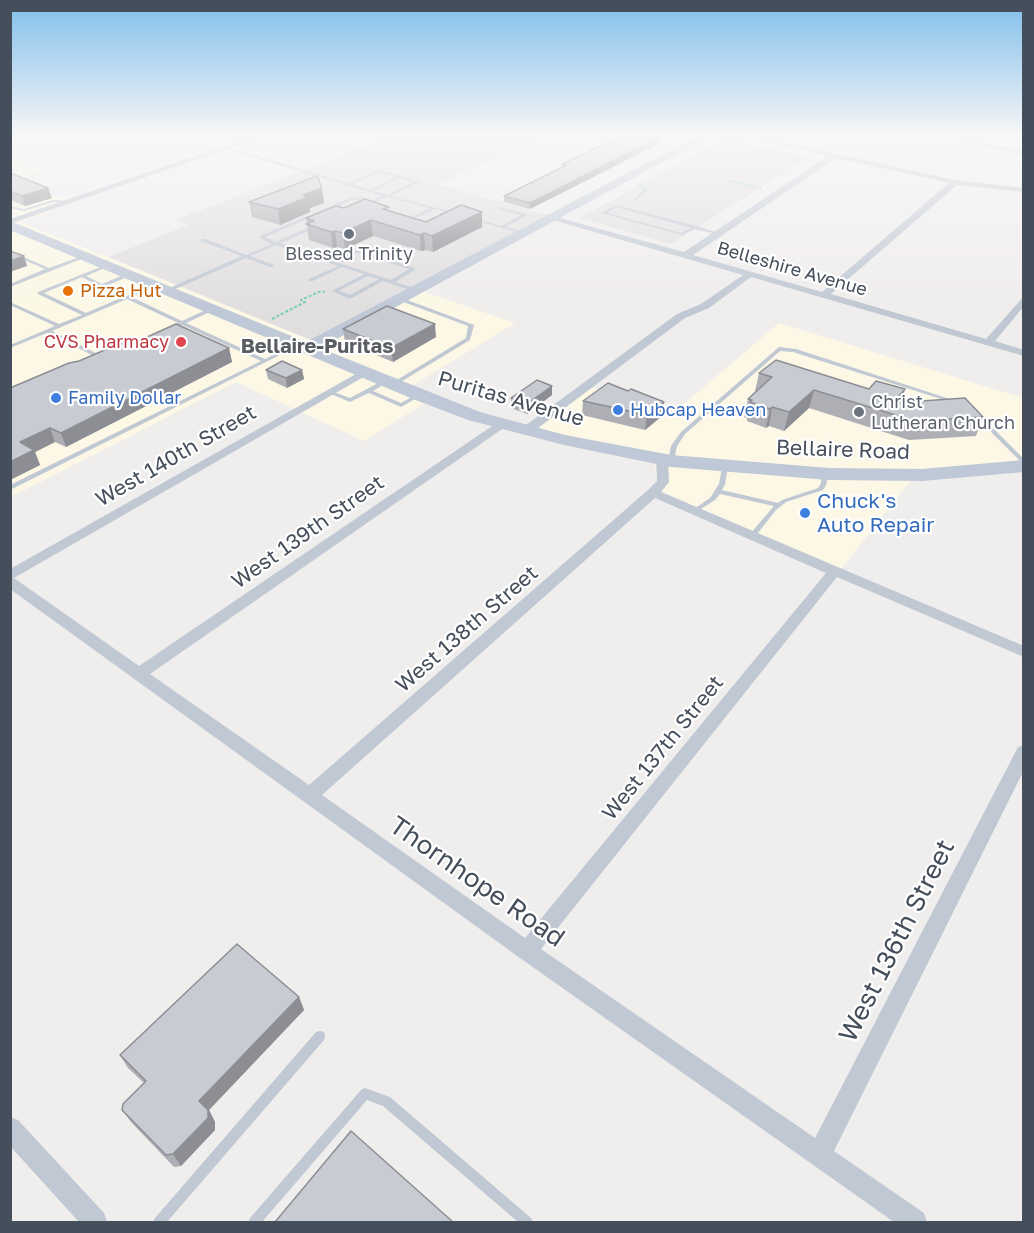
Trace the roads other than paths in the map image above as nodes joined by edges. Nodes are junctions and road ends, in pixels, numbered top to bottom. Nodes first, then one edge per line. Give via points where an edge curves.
1 (90, 195) edge
2 (382, 195) edge
3 (390, 195) edge
4 (595, 195) edge
5 (775, 195) edge
6 (940, 195) edge
7 (387, 196) junction
8 (68, 202) junction
9 (373, 202) junction
10 (363, 206) edge
11 (10, 207) edge
12 (434, 208) junction
13 (499, 208) dead end
14 (456, 214) junction
15 (552, 217) junction
16 (447, 219) edge
17 (323, 223) edge
18 (10, 224) edge
19 (695, 227) junction
20 (411, 228) edge
21 (502, 228) junction
22 (522, 233) junction
23 (716, 233) junction
24 (203, 240) dead end
25 (276, 243) junction
26 (10, 252) edge
27 (87, 256) junction
28 (246, 256) junction
29 (685, 256) junction
30 (332, 262) junction
31 (108, 265) junction
32 (343, 265) junction
33 (272, 266) dead end
34 (48, 270) junction
35 (130, 274) junction
36 (368, 274) junction
37 (750, 274) junction
38 (82, 275) junction
39 (383, 279) junction
40 (311, 280) dead end
41 (391, 282) junction
42 (10, 286) edge
43 (102, 286) junction
44 (162, 288) junction
45 (415, 290) junction
46 (824, 295) junction
47 (125, 298) junction
48 (400, 299) junction
49 (1023, 299) edge
50 (10, 303) edge
51 (212, 309) junction
52 (86, 315) junction
53 (180, 323) junction
54 (59, 326) junction
55 (47, 331) junction
56 (161, 332) edge
57 (988, 343) junction
58 (10, 347) edge
59 (302, 347) junction
60 (1023, 352) edge
61 (113, 354) edge
62 (103, 358) junction
63 (767, 360) junction
64 (265, 361) junction
65 (94, 363) edge
66 (778, 363) edge
67 (363, 373) junction
68 (382, 386) junction
69 (329, 392) junction
70 (419, 395) junction
71 (501, 424) junction
72 (526, 431) junction
73 (666, 460) junction
74 (725, 467) junction
75 (1021, 468) edge
76 (823, 474) junction
77 (10, 488) edge
78 (717, 491) junction
79 (653, 493) junction
80 (778, 506) junction
81 (694, 511) junction
82 (752, 536) junction
83 (834, 572) junction
84 (10, 575) edge
85 (10, 582) edge
86 (1023, 652) edge
87 (139, 674) junction
88 (1023, 752) edge
89 (309, 796) junction
90 (527, 951) junction
91 (320, 1036) dead end
92 (10, 1128) edge
93 (819, 1155) junction
94 (95, 1222) edge
95 (159, 1222) edge
96 (254, 1222) edge
97 (527, 1222) edge
98 (915, 1222) edge

1 - 8 street
2 - 7 lane
3 - 7 lane
4 - 15 street
5 - 23 street
6 - 46 street
7 - 9 lane
7 - 12 lane
8 - 11 lane via 53,201 24,210
8 - 18 street
9 - 10 lane
9 - 25 lane via 351,199 262,237
12 - 14 lane
12 - 20 lane via 401,224
13 - 21 lane via 525,215
14 - 16 lane
14 - 21 lane
15 - 22 street
15 - 29 street, Belleshire Avenue
17 - 25 lane
18 - 27 street, Puritas Avenue
19 - 19 lane via 616,206 603,213 682,234
19 - 23 lane
21 - 22 lane
22 - 45 street
23 - 29 street
24 - 28 lane
25 - 28 lane
25 - 30 lane
26 - 34 lane
27 - 31 street, Puritas Avenue
27 - 34 lane
28 - 33 lane
28 - 44 lane
29 - 37 street, Belleshire Avenue
30 - 32 lane
30 - 41 lane via 357,250 413,269
31 - 35 street, Puritas Avenue
31 - 38 lane
32 - 36 lane
32 - 40 lane
34 - 42 lane
35 - 43 lane
35 - 44 street, Puritas Avenue
36 - 39 lane
36 - 39 lane via 334,291 350,297
37 - 46 street, Belleshire Avenue
37 - 72 street via 705,306 681,316
38 - 43 lane
38 - 52 lane via 40,293
39 - 41 lane
41 - 45 lane
43 - 47 lane
44 - 47 lane
44 - 51 street, Puritas Avenue
45 - 48 street
46 - 57 street, Belleshire Avenue
47 - 52 lane
47 - 53 lane
48 - 59 street
48 - 68 lane via 471,325 468,339
49 - 57 street
50 - 54 lane
51 - 53 lane
51 - 59 street, Puritas Avenue
52 - 54 lane
53 - 56 lane
53 - 64 lane
54 - 55 lane
55 - 58 lane
55 - 62 lane
57 - 60 street, Belleshire Avenue
59 - 64 lane
59 - 67 street, Puritas Avenue
61 - 62 lane
62 - 65 lane
63 - 66 lane
63 - 73 lane via 683,433
63 - 75 lane via 779,349 794,350 949,398 988,424
64 - 77 lane
67 - 68 street, Puritas Avenue
67 - 69 street, West 140th Street
68 - 69 lane via 350,400
68 - 70 street, Puritas Avenue
68 - 70 lane via 401,405
69 - 84 street, West 140th Street
70 - 71 street, Puritas Avenue
71 - 72 street, Puritas Avenue
71 - 87 street, West 139th Street
72 - 73 street, Puritas Avenue
73 - 74 street, Bellaire Road
73 - 79 street via 663,482
74 - 76 street, Bellaire Road
74 - 78 lane via 723,483
75 - 76 street, Bellaire Road
76 - 80 lane via 821,489 792,497
78 - 80 lane
78 - 81 lane via 713,499
79 - 81 street
79 - 89 street, West 138th Street
80 - 82 lane
81 - 82 street
82 - 83 street
83 - 86 street
83 - 90 street, West 137th Street
85 - 87 street, Thornhope Road
87 - 89 street, Thornhope Road
88 - 93 street, West 136th Street
89 - 90 street, Thornhope Road
90 - 93 street, Thornhope Road
91 - 95 lane
92 - 94 street
93 - 98 street, Thornhope Road
96 - 97 lane via 365,1094 386,1101

